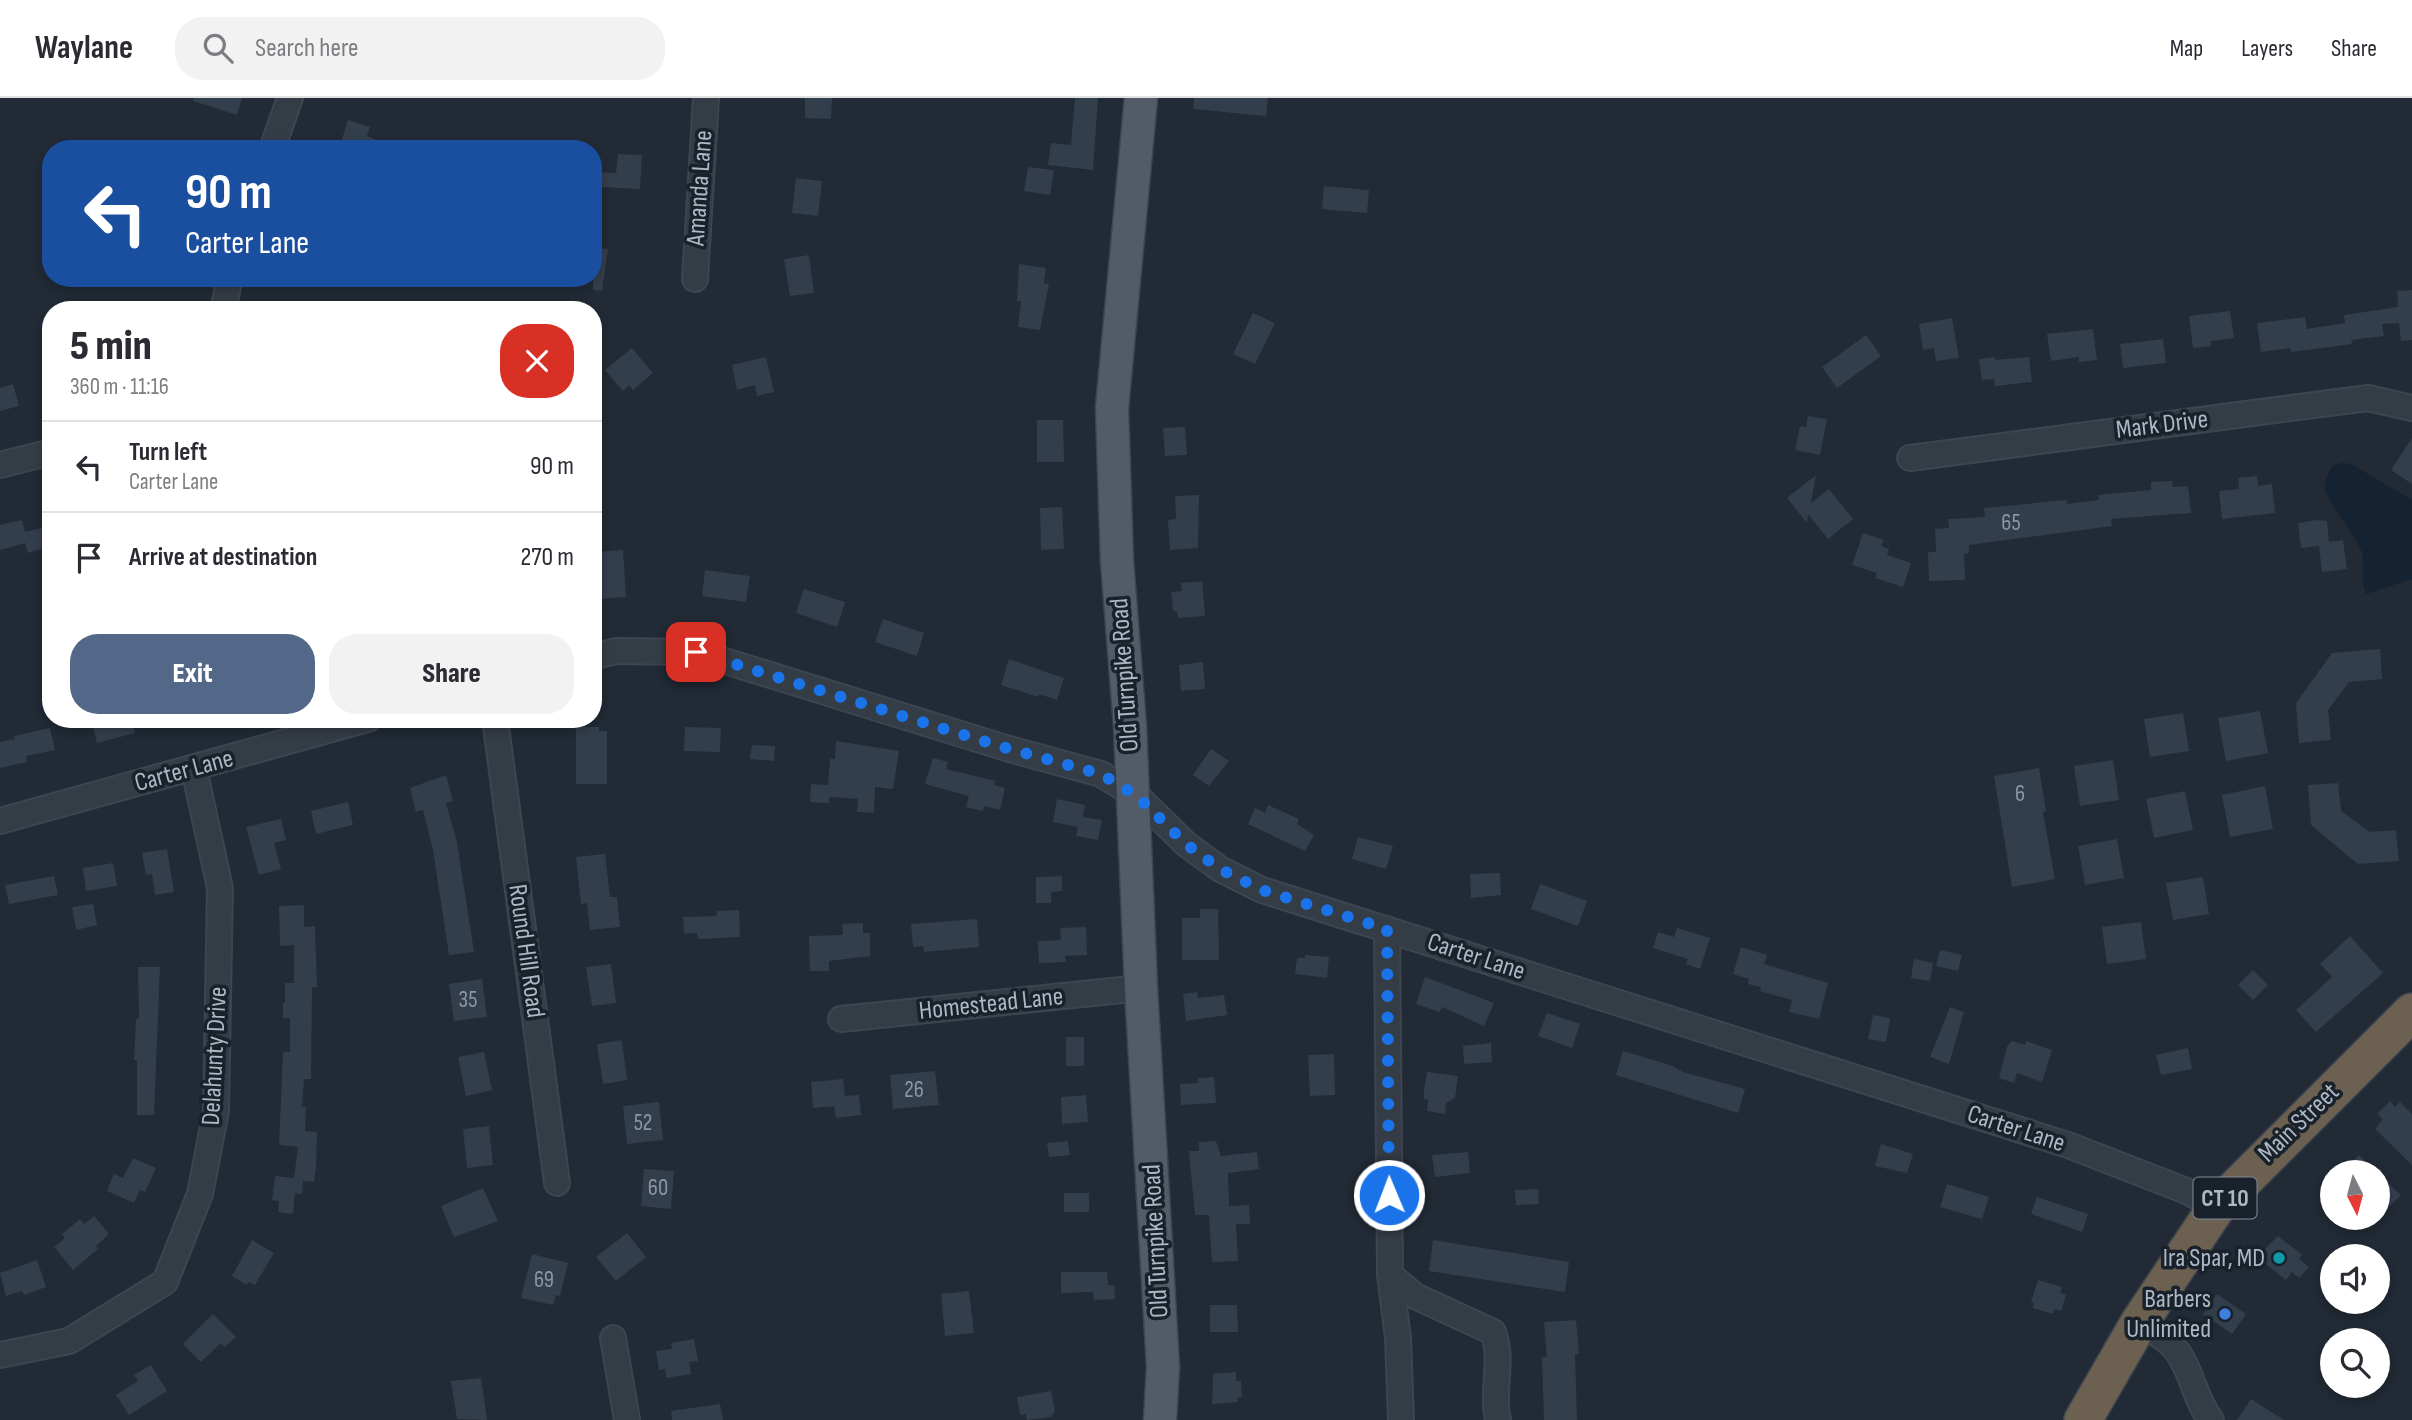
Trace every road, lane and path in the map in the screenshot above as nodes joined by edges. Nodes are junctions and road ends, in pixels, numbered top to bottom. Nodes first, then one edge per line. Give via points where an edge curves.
1 (290, 98) edge
2 (706, 98) edge
3 (1141, 98) edge
4 (275, 140) edge
5 (695, 279) dead end
6 (2412, 408) edge
7 (42, 454) edge
8 (1910, 458) dead end
9 (0, 465) edge
10 (602, 654) edge
11 (318, 728) edge
12 (496, 728) edge
13 (194, 769) junction
14 (1133, 793) junction
15 (0, 821) edge
16 (1387, 929) junction
17 (1141, 988) junction
18 (2412, 1012) edge
19 (841, 1019) dead end
20 (557, 1183) dead end
21 (2216, 1208) junction
22 (1390, 1275) junction
23 (2139, 1323) junction
24 (613, 1338) dead end
25 (0, 1355) edge
26 (627, 1420) edge
27 (1160, 1420) edge
28 (1401, 1420) edge
29 (1498, 1420) edge
30 (2083, 1420) edge
31 (2211, 1420) edge

1 - 4 street
2 - 5 street, Amanda Lane
3 - 14 main road, Old Turnpike Road via 1112,408 1116,561
6 - 8 street, Mark Drive via 2368,398
7 - 9 street
10 - 14 street, Carter Lane via 616,650 696,652 1101,774
11 - 13 street, Carter Lane
12 - 20 street, Round Hill Road
13 - 15 street, Carter Lane
13 - 25 street, Delahunty Drive via 220,888 216,1111 200,1194 165,1282 69,1341
14 - 16 street, Carter Lane via 1186,844 1220,869 1262,890
14 - 17 main road, Old Turnpike Road
16 - 21 street, Carter Lane via 2068,1145 2189,1192
16 - 22 street
17 - 19 street, Homestead Lane
17 - 27 main road, Old Turnpike Road via 1163,1367
18 - 21 highway, Main Street / CT 10
21 - 23 highway, Main Street / CT 10
22 - 28 street
22 - 29 street via 1415,1296 1493,1332 1499,1347 1494,1403
23 - 30 highway, Main Street / CT 10
23 - 31 street via 2167,1340 2179,1354
24 - 26 street

